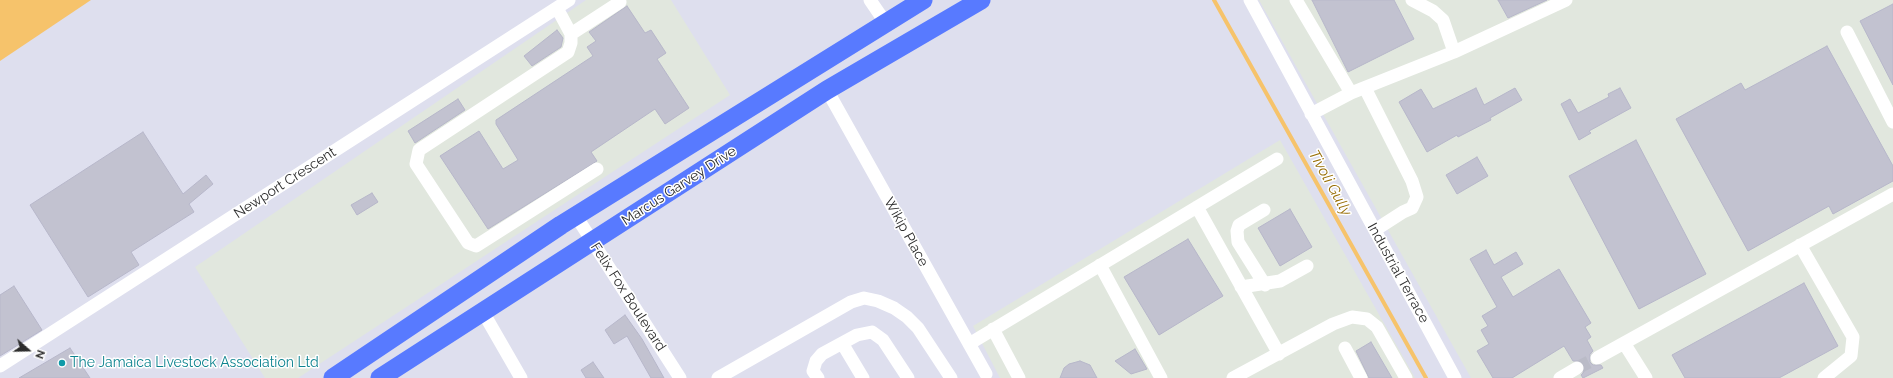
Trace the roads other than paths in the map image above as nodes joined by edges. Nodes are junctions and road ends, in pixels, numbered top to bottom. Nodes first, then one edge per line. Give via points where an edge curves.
1 (569, 0) edge
2 (870, 0) edge
3 (922, 0) edge
4 (981, 0) edge
5 (1250, 0) edge
6 (1296, 0) edge
7 (1412, 0) edge
8 (1566, 0) edge
9 (620, 2) dead end
10 (557, 8) junction
11 (885, 22) junction
12 (1847, 32) dead end
13 (571, 34) junction
14 (1454, 52) junction
15 (1365, 88) junction
16 (827, 90) junction
17 (1351, 93) junction
18 (1311, 114) junction
19 (1893, 122) edge
20 (1277, 160) dead end
21 (598, 169) dead end
22 (1893, 194) edge
23 (1197, 207) junction
24 (1264, 210) dead end
25 (576, 216) junction
26 (1375, 230) junction
27 (593, 242) junction
28 (1800, 245) junction
29 (1100, 265) junction
30 (1308, 266) dead end
31 (1265, 284) junction
32 (1241, 286) junction
33 (483, 312) junction
34 (993, 329) junction
35 (1624, 342) junction
36 (842, 343) junction
37 (969, 344) junction
38 (1345, 348) dead end
39 (1279, 354) junction
40 (1597, 358) tunnel mouth
41 (0, 366) edge
42 (1577, 368) tunnel mouth
43 (986, 374) dead end
44 (333, 378) edge
45 (380, 378) edge
46 (521, 378) edge
47 (680, 378) edge
48 (718, 378) edge
49 (818, 378) edge
50 (863, 378) edge
51 (908, 378) edge
52 (951, 378) edge
53 (1019, 378) edge
54 (1161, 378) edge
55 (1233, 378) edge
56 (1361, 378) edge
57 (1406, 378) edge
58 (1455, 378) edge
59 (1560, 378) edge
60 (1646, 378) edge
61 (1824, 378) edge

1 - 10 street, Newport Crescent
2 - 11 street
3 - 11 highway, Marcus Garvey Drive
4 - 16 highway, Marcus Garvey Drive
5 - 18 street, Industrial Terrace
6 - 17 street
7 - 14 street via 1443,20
8 - 14 street
9 - 13 street
10 - 13 street
10 - 41 street, Newport Crescent
11 - 25 highway, Marcus Garvey Drive
12 - 19 street
13 - 21 street via 568,52 419,150 416,164 468,243 476,246
14 - 15 street
15 - 17 street
15 - 26 street via 1412,180 1417,197 1412,208
16 - 27 highway, Marcus Garvey Drive
16 - 37 street, Wikip Place
17 - 18 street
18 - 26 street, Industrial Terrace
20 - 23 street
22 - 28 street
23 - 29 street
23 - 32 street
24 - 31 street via 1239,225 1237,231 1238,242
25 - 27 street, Felix Fox Boulevard
25 - 44 highway, Marcus Garvey Drive
26 - 58 street, Industrial Terrace
27 - 33 highway, Marcus Garvey Drive
27 - 47 street, Felix Fox Boulevard
28 - 35 street
28 - 61 street via 1853,338 1851,356
29 - 34 street
29 - 54 street
30 - 31 street via 1280,281
31 - 32 street
32 - 39 street
33 - 45 highway, Marcus Garvey Drive
33 - 46 street
34 - 37 street
34 - 53 street
35 - 40 street
35 - 60 street
36 - 49 street via 822,354 816,362 813,370
36 - 50 street
36 - 51 street via 857,335 872,332 883,340
37 - 43 street, Wikip Place
38 - 56 street
39 - 55 street
39 - 57 street via 1333,324 1352,317 1367,319 1377,327
42 - 59 street
48 - 52 street via 851,302 864,298 894,308 907,317 918,328

